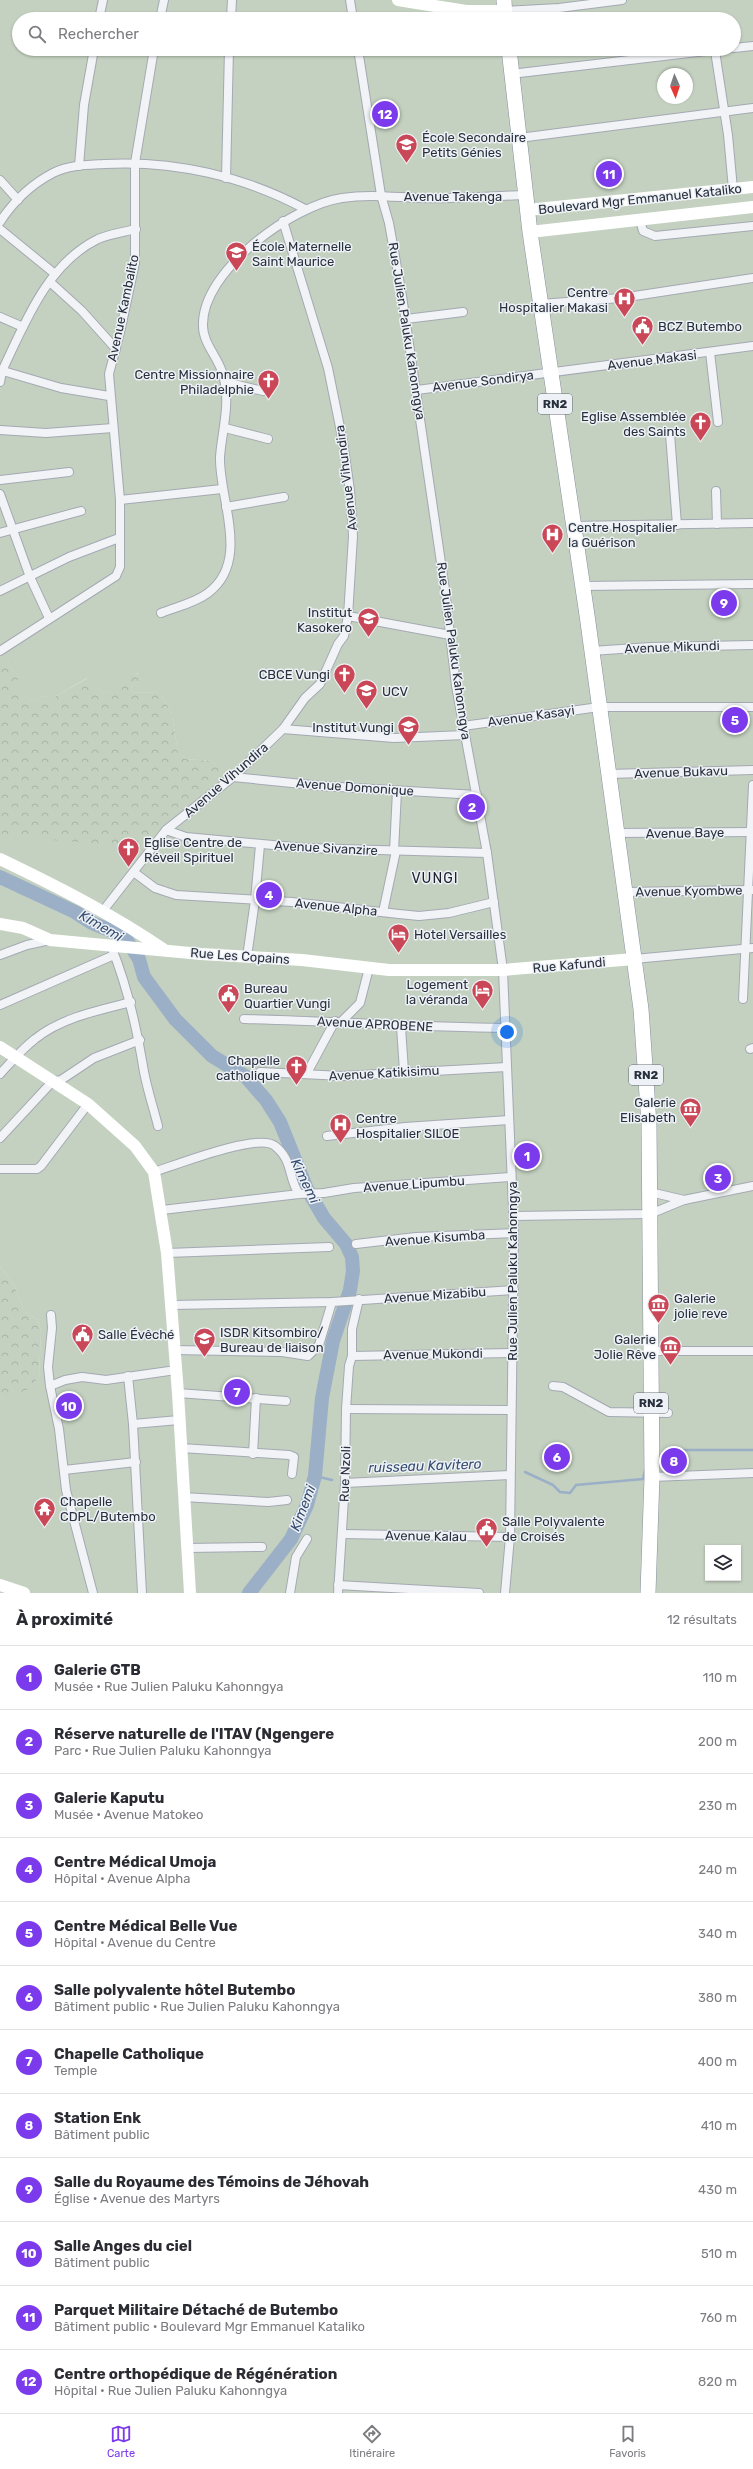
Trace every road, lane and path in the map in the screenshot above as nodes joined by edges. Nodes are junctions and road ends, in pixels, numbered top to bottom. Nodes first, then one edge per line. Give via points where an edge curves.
1 (102, 0) edge
2 (164, 0) edge
3 (232, 0) edge
4 (350, 0) edge
5 (398, 0) edge
6 (622, 0) edge
7 (504, 10) edge
8 (100, 12) edge
9 (161, 12) edge
10 (231, 12) edge
11 (352, 12) edge
12 (753, 46) edge
13 (741, 47) edge
14 (93, 56) edge
15 (153, 56) edge
16 (230, 56) edge
17 (359, 56) edge
18 (510, 56) edge
19 (667, 56) edge
20 (719, 56) edge
21 (511, 74) junction
22 (753, 108) edge
23 (723, 112) junction
24 (519, 138) junction
25 (135, 162) junction
26 (79, 166) junction
27 (226, 178) junction
28 (0, 180) edge
29 (753, 187) edge
30 (733, 189) junction
31 (381, 195) junction
32 (18, 200) junction
33 (526, 203) junction
34 (753, 207) edge
35 (305, 209) junction
36 (640, 220) junction
37 (283, 221) junction
38 (0, 222) edge
39 (753, 226) edge
40 (136, 228) junction
41 (0, 230) edge
42 (530, 232) junction
43 (55, 274) junction
44 (753, 278) edge
45 (50, 282) junction
46 (540, 304) junction
47 (463, 312) dead end
48 (0, 317) edge
49 (406, 319) junction
50 (23, 327) junction
51 (753, 346) edge
52 (116, 349) junction
53 (710, 352) junction
54 (1, 371) edge
55 (550, 373) junction
56 (0, 382) edge
57 (224, 382) junction
58 (417, 390) junction
59 (263, 392) dead end
60 (109, 396) junction
61 (718, 422) dead end
62 (113, 428) junction
63 (225, 428) junction
64 (0, 430) edge
65 (670, 434) dead end
66 (268, 439) dead end
67 (69, 472) dead end
68 (0, 480) edge
69 (222, 489) junction
70 (716, 491) dead end
71 (0, 494) edge
72 (284, 497) dead end
73 (120, 500) junction
74 (226, 507) junction
75 (81, 511) dead end
76 (753, 523) edge
77 (717, 524) junction
78 (677, 525) junction
79 (573, 526) junction
80 (11, 530) junction
81 (0, 533) edge
82 (119, 538) junction
83 (30, 577) junction
84 (753, 584) edge
85 (582, 586) junction
86 (0, 591) edge
87 (162, 613) dead end
88 (348, 616) junction
89 (49, 618) junction
90 (450, 635) junction
91 (753, 645) edge
92 (0, 651) edge
93 (591, 651) junction
94 (599, 707) junction
95 (753, 707) edge
96 (463, 726) junction
97 (283, 729) junction
98 (465, 734) junction
99 (753, 770) edge
100 (608, 774) junction
101 (233, 777) junction
102 (753, 785) edge
103 (397, 791) junction
104 (477, 795) junction
105 (166, 830) junction
106 (752, 832) edge
107 (617, 834) junction
108 (260, 845) junction
109 (395, 851) junction
110 (487, 853) junction
111 (0, 859) edge
112 (134, 873) junction
113 (751, 890) edge
114 (625, 892) junction
115 (255, 900) junction
116 (494, 902) junction
117 (102, 912) junction
118 (383, 912) junction
119 (0, 924) edge
120 (50, 940) junction
121 (163, 949) junction
122 (116, 950) junction
123 (749, 950) edge
124 (0, 955) edge
125 (247, 957) junction
126 (634, 959) junction
127 (369, 968) junction
128 (503, 970) junction
129 (743, 999) dead end
130 (131, 1002) junction
131 (0, 1005) edge
132 (244, 1019) dead end
133 (338, 1022) junction
134 (401, 1027) junction
135 (505, 1028) junction
136 (140, 1040) junction
137 (0, 1047) edge
138 (16, 1057) junction
139 (507, 1067) junction
140 (404, 1071) junction
141 (260, 1072) dead end
142 (307, 1073) junction
143 (0, 1074) edge
144 (52, 1082) junction
145 (88, 1104) junction
146 (509, 1120) junction
147 (158, 1126) dead end
148 (327, 1136) dead end
149 (0, 1138) edge
150 (0, 1169) edge
151 (154, 1172) junction
152 (511, 1177) junction
153 (753, 1186) edge
154 (650, 1192) junction
155 (299, 1194) junction
156 (684, 1200) junction
157 (162, 1210) junction
158 (650, 1214) junction
159 (514, 1216) junction
160 (514, 1233) junction
161 (356, 1244) dead end
162 (329, 1247) dead end
163 (167, 1253) junction
164 (514, 1290) junction
165 (358, 1299) junction
166 (334, 1301) junction
167 (171, 1305) junction
168 (51, 1315) dead end
169 (174, 1350) junction
170 (651, 1351) junction
171 (753, 1351) edge
172 (513, 1353) junction
173 (352, 1356) junction
174 (176, 1370) junction
175 (128, 1376) junction
176 (50, 1386) junction
177 (553, 1386) dead end
178 (178, 1393) junction
179 (256, 1398) junction
180 (286, 1401) dead end
181 (346, 1409) junction
182 (511, 1410) junction
183 (651, 1412) junction
184 (668, 1413) dead end
185 (179, 1420) junction
186 (133, 1424) junction
187 (181, 1448) junction
188 (254, 1454) junction
189 (136, 1462) junction
190 (64, 1470) junction
191 (753, 1473) edge
192 (292, 1474) dead end
193 (510, 1474) junction
194 (652, 1478) junction
195 (345, 1483) junction
196 (183, 1497) junction
197 (287, 1500) dead end
198 (342, 1534) junction
199 (510, 1537) junction
200 (307, 1539) dead end
201 (262, 1547) dead end
202 (187, 1548) junction
203 (0, 1585) edge
204 (338, 1589) edge
205 (24, 1593) edge
206 (93, 1593) edge
207 (142, 1593) edge
208 (190, 1593) edge
209 (290, 1593) edge
210 (479, 1593) edge
211 (505, 1593) edge
212 (648, 1593) edge

1 - 8 street
2 - 9 street
3 - 10 street
4 - 11 street
5 - 7 street via 466,11
6 - 7 street via 559,8
12 - 13 street
14 - 26 street via 84,105
15 - 25 street, Avenue Kambalito
16 - 27 street
17 - 31 street, Rue Julien Paluku Kahonngya
18 - 21 highway, RN2
19 - 21 street
20 - 23 street
21 - 24 highway, RN2
22 - 23 street
23 - 24 street
23 - 30 street
24 - 33 highway, RN2
25 - 26 street
25 - 27 street via 170,165
25 - 40 street, Avenue Kambalito
26 - 32 street via 53,173
27 - 35 street via 279,195
28 - 32 street
29 - 30 street, Boulevard Mgr Emmanuel Kataliko
30 - 33 street, Boulevard Mgr Emmanuel Kataliko
31 - 33 street, Avenue Takenga
31 - 35 street, Avenue Takenga via 341,198
31 - 49 street, Rue Julien Paluku Kahonngya via 389,223
32 - 38 street
33 - 42 highway, RN2
34 - 36 street, Boulevard Mgr Emmanuel Kataliko
35 - 37 street, Avenue Takenga
36 - 39 street via 643,231 655,236
36 - 42 street, Boulevard Mgr Emmanuel Kataliko
37 - 57 street, Avenue Takenga via 227,271 206,304 203,328 206,341 219,362
37 - 88 street, Avenue Vihundira via 328,368 343,442 353,536
40 - 43 street via 99,238 77,252
40 - 52 street, Avenue Kambalito via 135,263
41 - 43 street
42 - 46 highway, RN2
43 - 45 street
44 - 46 street via 621,298
45 - 50 street via 33,306
45 - 52 street via 82,311
46 - 55 highway, RN2
47 - 49 street
48 - 50 street
49 - 58 street, Rue Julien Paluku Kahonngya
50 - 54 street
51 - 53 street, Avenue Makasi
52 - 60 street, Avenue Kambalito via 109,374
53 - 55 street, Avenue Makasi
53 - 61 street
54 - 56 street
54 - 60 street via 61,388
55 - 58 street, Avenue Sondirya
55 - 79 highway, RN2
57 - 59 street
57 - 63 street, Avenue Takenga
58 - 90 street, Rue Julien Paluku Kahonngya
60 - 62 street, Avenue Kambalito
62 - 64 street via 46,433
62 - 73 street, Avenue Kambalito
63 - 66 street
63 - 69 street, Avenue Takenga via 220,457
65 - 78 street
67 - 68 street
69 - 73 street
69 - 74 street, Avenue Takenga
70 - 77 street
71 - 80 street
72 - 74 street
73 - 82 street, Avenue Kambalito
74 - 87 street, Avenue Takenga via 232,548 221,576 208,593
75 - 80 street
76 - 77 street
77 - 78 street
78 - 79 street
79 - 85 highway, RN2
80 - 81 street
80 - 83 street
82 - 83 street via 69,557
82 - 89 street, Avenue Kambalito via 120,567 116,576
83 - 86 street
83 - 89 street
84 - 85 street
85 - 93 highway, RN2
88 - 90 street
88 - 97 street, Avenue Vihundira via 344,636 320,684 305,698
89 - 92 street
90 - 96 street, Rue Julien Paluku Kahonngya
91 - 93 street, Avenue Mikundi
93 - 94 highway, RN2
94 - 95 street, Avenue Kasayi
94 - 96 street, Avenue Kasayi
94 - 100 highway, RN2
96 - 98 street, Rue Julien Paluku Kahonngya
97 - 98 street via 394,738
97 - 101 street, Avenue Vihundira
98 - 104 street, Rue Julien Paluku Kahonngya
99 - 100 street, Avenue Bukavu
100 - 107 highway, RN2
101 - 103 street, Avenue Domonique
101 - 105 street, Avenue Vihundira
102 - 106 street
103 - 104 street, Avenue Domonique
103 - 109 street
104 - 110 street, Rue Julien Paluku Kahonngya
105 - 108 street, Avenue Sivanzire via 186,837
105 - 112 street, Avenue Vihundira
106 - 107 street, Avenue Baye
106 - 113 street
107 - 114 highway, RN2
108 - 109 street, Avenue Sivanzire
108 - 115 street
109 - 110 street, Avenue Sivanzire
109 - 118 street
110 - 116 street, Rue Julien Paluku Kahonngya
111 - 117 street, Rue Les Copains
112 - 115 street, Avenue Alpha via 155,888 176,895
112 - 117 street, Avenue Vihundira
113 - 114 street, Avenue Kyombwe
113 - 123 street
114 - 126 highway, RN2
115 - 118 street, Avenue Alpha
115 - 125 street
116 - 118 street, Avenue Alpha via 448,913 419,916
116 - 128 street, Rue Julien Paluku Kahonngya
117 - 121 street, Rue Les Copains
119 - 120 street via 23,928
120 - 122 street
120 - 124 street
121 - 122 street
121 - 125 street, Rue Les Copains
122 - 130 street
122 - 131 street
123 - 126 street
123 - 129 street
125 - 127 street, Rue Les Copains via 296,959
126 - 128 street, Rue Kafundi
126 - 154 highway, RN2 via 647,1085
127 - 128 street, Rue Les Copains via 440,972
127 - 133 street via 360,1003
128 - 135 street, Rue Julien Paluku Kahonngya
130 - 136 street
130 - 138 street via 95,1012 49,1030
132 - 133 street, Avenue APROBENE
133 - 134 street, Avenue APROBENE
133 - 142 street
134 - 135 street, Avenue APROBENE
134 - 140 street
135 - 139 street, Rue Julien Paluku Kahonngya
136 - 144 street via 94,1058 61,1080
136 - 147 street via 143,1066
137 - 138 street
138 - 143 street
138 - 144 street
139 - 140 street, Avenue Katikisimu
139 - 146 street, Rue Julien Paluku Kahonngya
140 - 142 street, Avenue Katikisimu via 343,1076
141 - 142 street, Avenue Katikisimu
144 - 145 street
144 - 149 street
145 - 150 street via 37,1169
145 - 151 street via 135,1146
146 - 148 street via 405,1127
146 - 152 street, Rue Julien Paluku Kahonngya
151 - 155 street via 224,1149 267,1141 276,1146 290,1164 294,1186
151 - 157 street
152 - 155 street, Avenue Lipumbu via 393,1184
152 - 159 street, Rue Julien Paluku Kahonngya
153 - 156 street
154 - 156 street
154 - 158 highway, RN2
155 - 157 street, Avenue Lipumbu
156 - 158 street
157 - 163 street
158 - 159 street
158 - 170 highway, RN2
159 - 160 street, Rue Julien Paluku Kahonngya
160 - 161 street, Avenue Kisumba via 416,1237
160 - 164 street, Rue Julien Paluku Kahonngya
162 - 163 street
163 - 167 street
164 - 165 street, Avenue Mizabibu
164 - 172 street, Rue Julien Paluku Kahonngya
165 - 166 street, Avenue Mizabibu
165 - 173 street, Rue Nzoli via 352,1329
166 - 167 street, Avenue Mizabibu
166 - 169 street via 319,1345 308,1356 282,1352
167 - 169 street
168 - 176 street via 48,1367
169 - 174 street
170 - 171 street
170 - 183 highway, RN2
172 - 173 street, Avenue Mukondi
172 - 182 street, Rue Julien Paluku Kahonngya
173 - 181 street, Rue Nzoli
174 - 175 street
174 - 178 street
175 - 176 street via 106,1380 82,1377
175 - 186 street
176 - 190 street
177 - 183 street via 563,1387 610,1412
178 - 179 street
178 - 185 street
179 - 180 street
179 - 188 street
181 - 182 street
181 - 195 street, Rue Nzoli
182 - 193 street, Rue Julien Paluku Kahonngya
183 - 184 street
183 - 194 highway, RN2
185 - 186 street
185 - 187 street
186 - 189 street
187 - 188 street
187 - 196 street
188 - 192 street via 281,1454 294,1457
189 - 190 street
189 - 207 street
190 - 206 street via 76,1534
191 - 194 street
193 - 195 street
193 - 199 street, Rue Julien Paluku Kahonngya
194 - 212 highway, RN2
195 - 198 street, Rue Nzoli
196 - 197 street via 268,1502
196 - 202 street
198 - 199 street, Avenue Kalau
198 - 204 street, Rue Nzoli
199 - 211 street, Rue Julien Paluku Kahonngya
200 - 209 street via 296,1557
201 - 202 street
202 - 208 street
203 - 205 street
204 - 210 street

